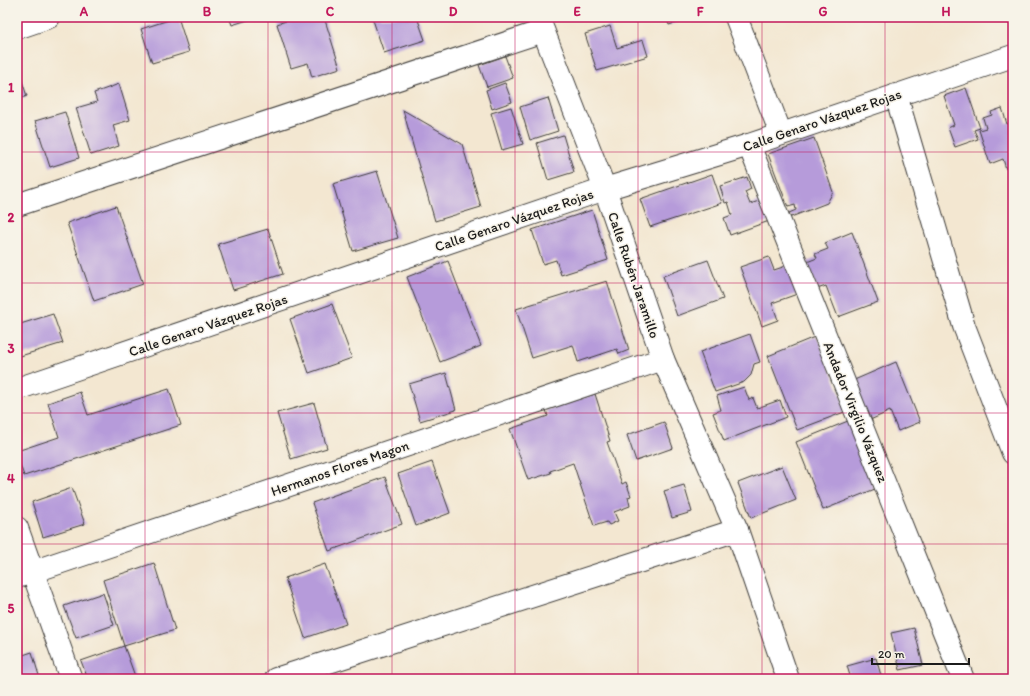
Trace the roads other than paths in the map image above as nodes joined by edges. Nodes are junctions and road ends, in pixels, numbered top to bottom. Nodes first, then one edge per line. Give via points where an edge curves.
1 (49, 17) edge
2 (736, 17) edge
3 (541, 24) edge
4 (17, 28) edge
5 (1013, 56) edge
6 (896, 95) junction
7 (781, 134) junction
8 (749, 145) junction
9 (605, 189) junction
10 (17, 205) edge
11 (663, 359) junction
12 (17, 389) edge
13 (1013, 453) edge
14 (17, 528) edge
15 (737, 530) junction
16 (25, 575) edge
17 (71, 679) edge
18 (276, 679) edge
19 (788, 679) edge
20 (963, 679) edge

1 - 4 street
2 - 7 street
3 - 9 street, Calle Rubén Jaramillo
3 - 10 street
5 - 6 street, Calle Genaro Vázquez Rojas
6 - 7 street, Calle Genaro Vázquez Rojas
6 - 13 street via 964,326
7 - 8 street, Calle Genaro Vázquez Rojas
8 - 9 street, Calle Genaro Vázquez Rojas
8 - 20 street, Andador Virgilio Vázquez
9 - 11 street, Calle Rubén Jaramillo
9 - 12 street, Calle Genaro Vázquez Rojas
11 - 15 street, Calle Rubén Jaramillo
11 - 16 street, Hermanos Flores Magon
14 - 16 street
15 - 18 street
15 - 19 street, Calle Rubén Jaramillo
16 - 17 street

